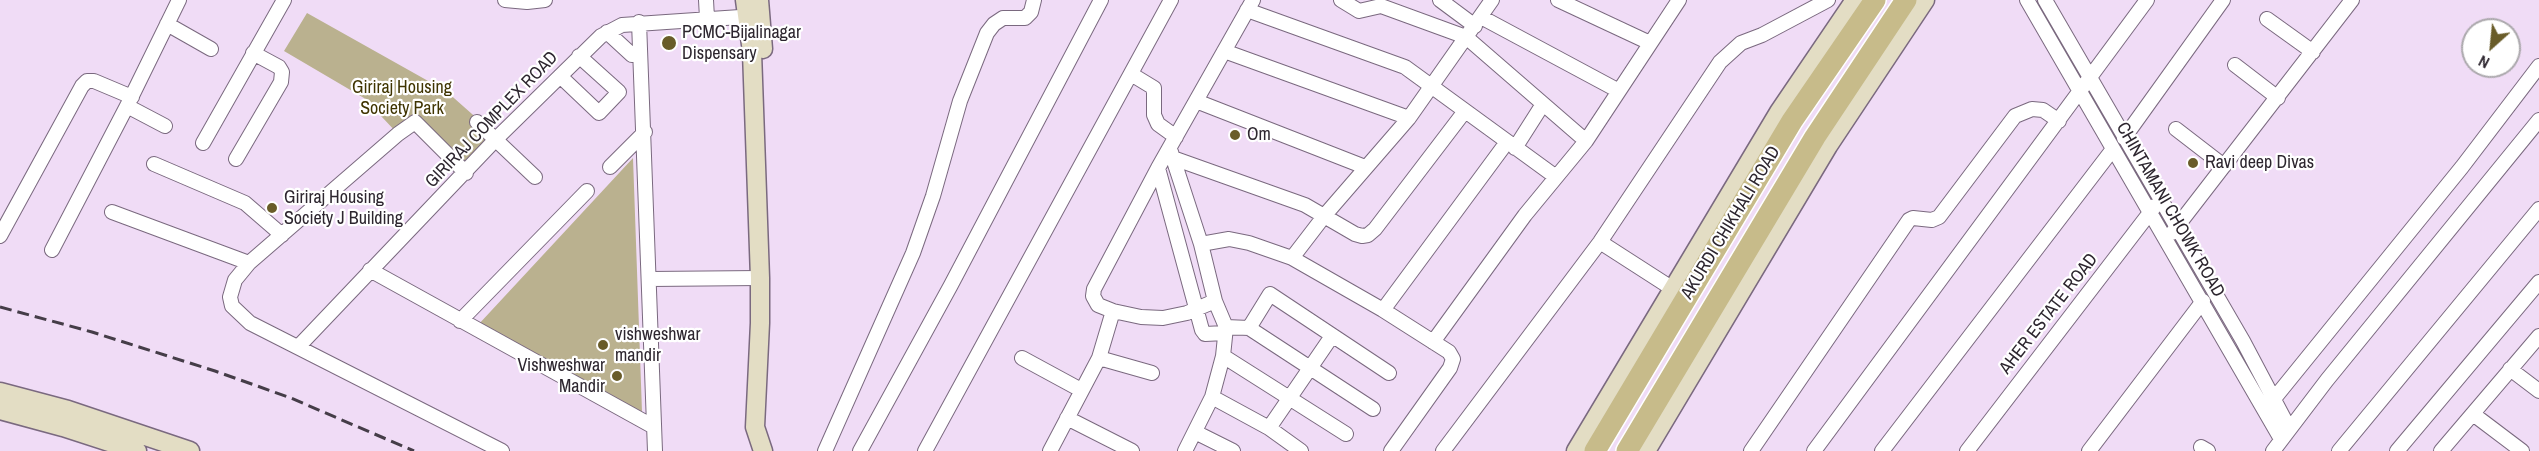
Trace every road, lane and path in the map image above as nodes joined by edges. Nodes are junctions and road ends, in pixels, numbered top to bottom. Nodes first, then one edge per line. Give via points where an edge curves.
1 (178, 0) edge
2 (284, 0) edge
3 (505, 0) edge
4 (545, 0) edge
5 (706, 0) edge
6 (1034, 0) edge
7 (1101, 0) edge
8 (1171, 0) edge
9 (1341, 0) edge
10 (1440, 0) edge
11 (1492, 0) edge
12 (1558, 0) edge
13 (1679, 0) edge
14 (1828, 0) edge
15 (1855, 0) edge
16 (1875, 0) edge
17 (1906, 0) edge
18 (1925, 0) edge
19 (2027, 0) edge
20 (2045, 0) edge
21 (2147, 0) edge
22 (2223, 0) edge
23 (2345, 2) edge
24 (1250, 5) edge
25 (753, 8) edge
26 (707, 18) junction
27 (2268, 19) dead end
28 (639, 22) junction
29 (168, 24) junction
30 (1474, 27) junction
31 (608, 32) junction
32 (1650, 43) junction
33 (211, 49) dead end
34 (1224, 51) junction
35 (2313, 52) junction
36 (253, 53) junction
37 (633, 55) dead end
38 (579, 57) junction
39 (2235, 65) dead end
40 (2539, 66) edge
41 (1131, 74) junction
42 (560, 76) junction
43 (2091, 76) junction
44 (1432, 87) junction
45 (1619, 91) junction
46 (2082, 91) junction
47 (2278, 98) junction
48 (1196, 101) junction
49 (130, 102) junction
50 (1544, 104) junction
51 (1465, 111) junction
52 (1409, 118) junction
53 (2539, 120) edge
54 (2059, 121) junction
55 (477, 122) dead end
56 (165, 126) dead end
57 (2176, 129) dead end
58 (645, 132) junction
59 (2124, 138) junction
60 (496, 140) junction
61 (1586, 141) junction
62 (203, 143) dead end
63 (1511, 145) junction
64 (1173, 148) junction
65 (2113, 149) junction
66 (236, 159) dead end
67 (154, 164) dead end
68 (2224, 166) junction
69 (610, 167) dead end
70 (1365, 167) junction
71 (1158, 168) junction
72 (465, 173) junction
73 (535, 177) dead end
74 (1556, 177) junction
75 (587, 191) dead end
76 (2160, 200) junction
77 (2539, 209) edge
78 (112, 212) dead end
79 (2150, 212) junction
80 (1325, 215) junction
81 (2176, 228) junction
82 (282, 235) junction
83 (0, 236) edge
84 (2167, 240) junction
85 (1600, 242) junction
86 (1201, 244) junction
87 (52, 250) dead end
88 (1292, 258) junction
89 (249, 263) junction
90 (370, 270) junction
91 (760, 278) junction
92 (650, 279) junction
93 (2539, 282) edge
94 (1673, 289) junction
95 (1215, 301) junction
96 (2203, 301) junction
97 (1198, 308) junction
98 (1383, 310) junction
99 (1113, 311) junction
100 (460, 321) junction
101 (1249, 328) junction
102 (1226, 330) junction
103 (1332, 336) junction
104 (2539, 336) edge
105 (1433, 342) junction
106 (298, 347) junction
107 (1223, 356) junction
108 (1022, 358) dead end
109 (1099, 358) junction
110 (1310, 369) junction
111 (2510, 369) junction
112 (1152, 373) dead end
113 (1389, 373) dead end
114 (1081, 390) junction
115 (2539, 391) edge
116 (0, 392) edge
117 (1212, 397) junction
118 (1290, 397) junction
119 (2273, 400) junction
120 (1373, 409) dead end
121 (0, 411) edge
122 (2473, 414) junction
123 (1067, 418) junction
124 (654, 427) junction
125 (1269, 428) junction
126 (1195, 432) junction
127 (2285, 433) junction
128 (1346, 434) dead end
129 (762, 447) edge
130 (136, 451) edge
131 (190, 451) edge
132 (502, 451) edge
133 (655, 451) edge
134 (825, 451) edge
135 (860, 451) edge
136 (925, 451) edge
137 (1050, 451) edge
138 (1132, 451) edge
139 (1185, 451) edge
140 (1233, 451) edge
141 (1301, 451) edge
142 (1390, 451) edge
143 (1443, 451) edge
144 (1576, 451) edge
145 (1595, 451) edge
146 (1627, 451) edge
147 (1646, 451) edge
148 (1751, 451) edge
149 (1814, 451) edge
150 (1882, 451) edge
151 (1968, 451) edge
152 (2089, 451) edge
153 (2273, 451) edge
154 (2339, 451) edge
155 (2397, 451) edge
156 (2441, 451) edge
157 (2522, 451) edge

1 - 29 street
2 - 36 street
3 - 4 street
5 - 26 street
6 - 134 street via 1025,18 1002,18 987,33 960,101 913,253
7 - 135 street
8 - 41 street
9 - 30 street via 1359,10 1381,6
10 - 30 street
11 - 30 street
12 - 32 street
13 - 32 street
14 - 85 street via 1729,52
15 - 94 street via 1779,112
16 - 145 main road, AKURDI CHIKHALI ROAD via 1792,121
17 - 146 main road, AKURDI CHIKHALI ROAD via 1815,137
18 - 147 street via 1828,146
19 - 46 street, CHINTAMANI CHOWK ROAD
20 - 43 street, CHINTAMANI CHOWK ROAD
21 - 43 street
22 - 59 street
23 - 35 street
24 - 34 street
24 - 44 street via 1405,67
25 - 26 street, GIRIRAJ COMPLEX ROAD
25 - 91 street
25 - 129 street via 771,324
26 - 28 street, GIRIRAJ COMPLEX ROAD
27 - 35 street
28 - 31 street, GIRIRAJ COMPLEX ROAD
28 - 58 street
29 - 33 street
29 - 49 street
30 - 44 street
30 - 45 street
30 - 50 street
31 - 37 street
31 - 38 street, GIRIRAJ COMPLEX ROAD
32 - 45 street
34 - 48 street
34 - 52 street
35 - 47 street
36 - 62 street
36 - 66 street via 279,67 281,82
38 - 42 street, GIRIRAJ COMPLEX ROAD
38 - 42 street via 619,92 599,113
39 - 47 street
40 - 119 street
41 - 64 street via 1154,88 1154,115
41 - 136 street
42 - 60 street, GIRIRAJ COMPLEX ROAD
43 - 46 street
43 - 59 street, CHINTAMANI CHOWK ROAD
44 - 51 street
44 - 52 street
45 - 61 street
46 - 54 street
46 - 65 street, CHINTAMANI CHOWK ROAD
47 - 68 street
48 - 64 street
48 - 70 street
49 - 56 street
49 - 83 street via 94,81 82,86
49 - 87 street
50 - 61 street
50 - 63 street
51 - 63 street
51 - 80 street via 1368,235 1354,234
52 - 70 street
53 - 127 street
54 - 148 street via 2032,109 2014,116 1939,217 1909,220
54 - 149 street
55 - 60 street
57 - 68 street
58 - 69 street
58 - 92 street
59 - 76 street, CHINTAMANI CHOWK ROAD
60 - 72 street, GIRIRAJ COMPLEX ROAD
60 - 73 street
61 - 74 street
63 - 74 street
63 - 98 street
64 - 71 street
64 - 80 street
64 - 86 street
65 - 79 street, CHINTAMANI CHOWK ROAD
65 - 150 street
67 - 82 street via 246,203
68 - 81 street
70 - 80 street
71 - 97 street
71 - 99 street via 1094,289 1094,301
72 - 82 street via 414,122
72 - 90 street, GIRIRAJ COMPLEX ROAD
74 - 105 street
75 - 100 street
76 - 79 street, AHER ESTATE ROAD
76 - 81 street, CHINTAMANI CHOWK ROAD
77 - 154 street
78 - 89 street
79 - 84 street, CHINTAMANI CHOWK ROAD
79 - 151 street, AHER ESTATE ROAD
80 - 88 street
81 - 84 street
81 - 119 street, CHINTAMANI CHOWK ROAD
82 - 89 street
84 - 96 street, CHINTAMANI CHOWK ROAD
85 - 94 street
85 - 143 street
86 - 88 street via 1229,239
86 - 95 street
88 - 98 street
89 - 106 street via 231,288 232,306 250,323
90 - 100 street
90 - 106 street, GIRIRAJ COMPLEX ROAD
91 - 92 street
91 - 129 street via 754,427
92 - 124 street
93 - 155 street
94 - 144 street
95 - 97 street
95 - 102 street
96 - 127 street, CHINTAMANI CHOWK ROAD
96 - 152 street
97 - 99 street via 1163,318
97 - 102 street via 1204,333
98 - 105 street
99 - 109 street
100 - 124 street
101 - 102 street
101 - 103 street via 1270,294
101 - 110 street
102 - 107 street
103 - 110 street
103 - 113 street
104 - 111 street
105 - 142 street via 1449,352 1453,359 1450,368
106 - 132 street
107 - 117 street
107 - 118 street
108 - 114 street
109 - 112 street
109 - 114 street
110 - 118 street
110 - 120 street
111 - 115 street
111 - 122 street
114 - 123 street
116 - 131 street
117 - 125 street
117 - 126 street
118 - 125 street
118 - 128 street
119 - 127 street, CHINTAMANI CHOWK ROAD
121 - 130 street
122 - 156 street
122 - 157 street
123 - 137 street
123 - 138 street
124 - 133 street
125 - 141 street
126 - 139 street
126 - 140 street
127 - 153 street

